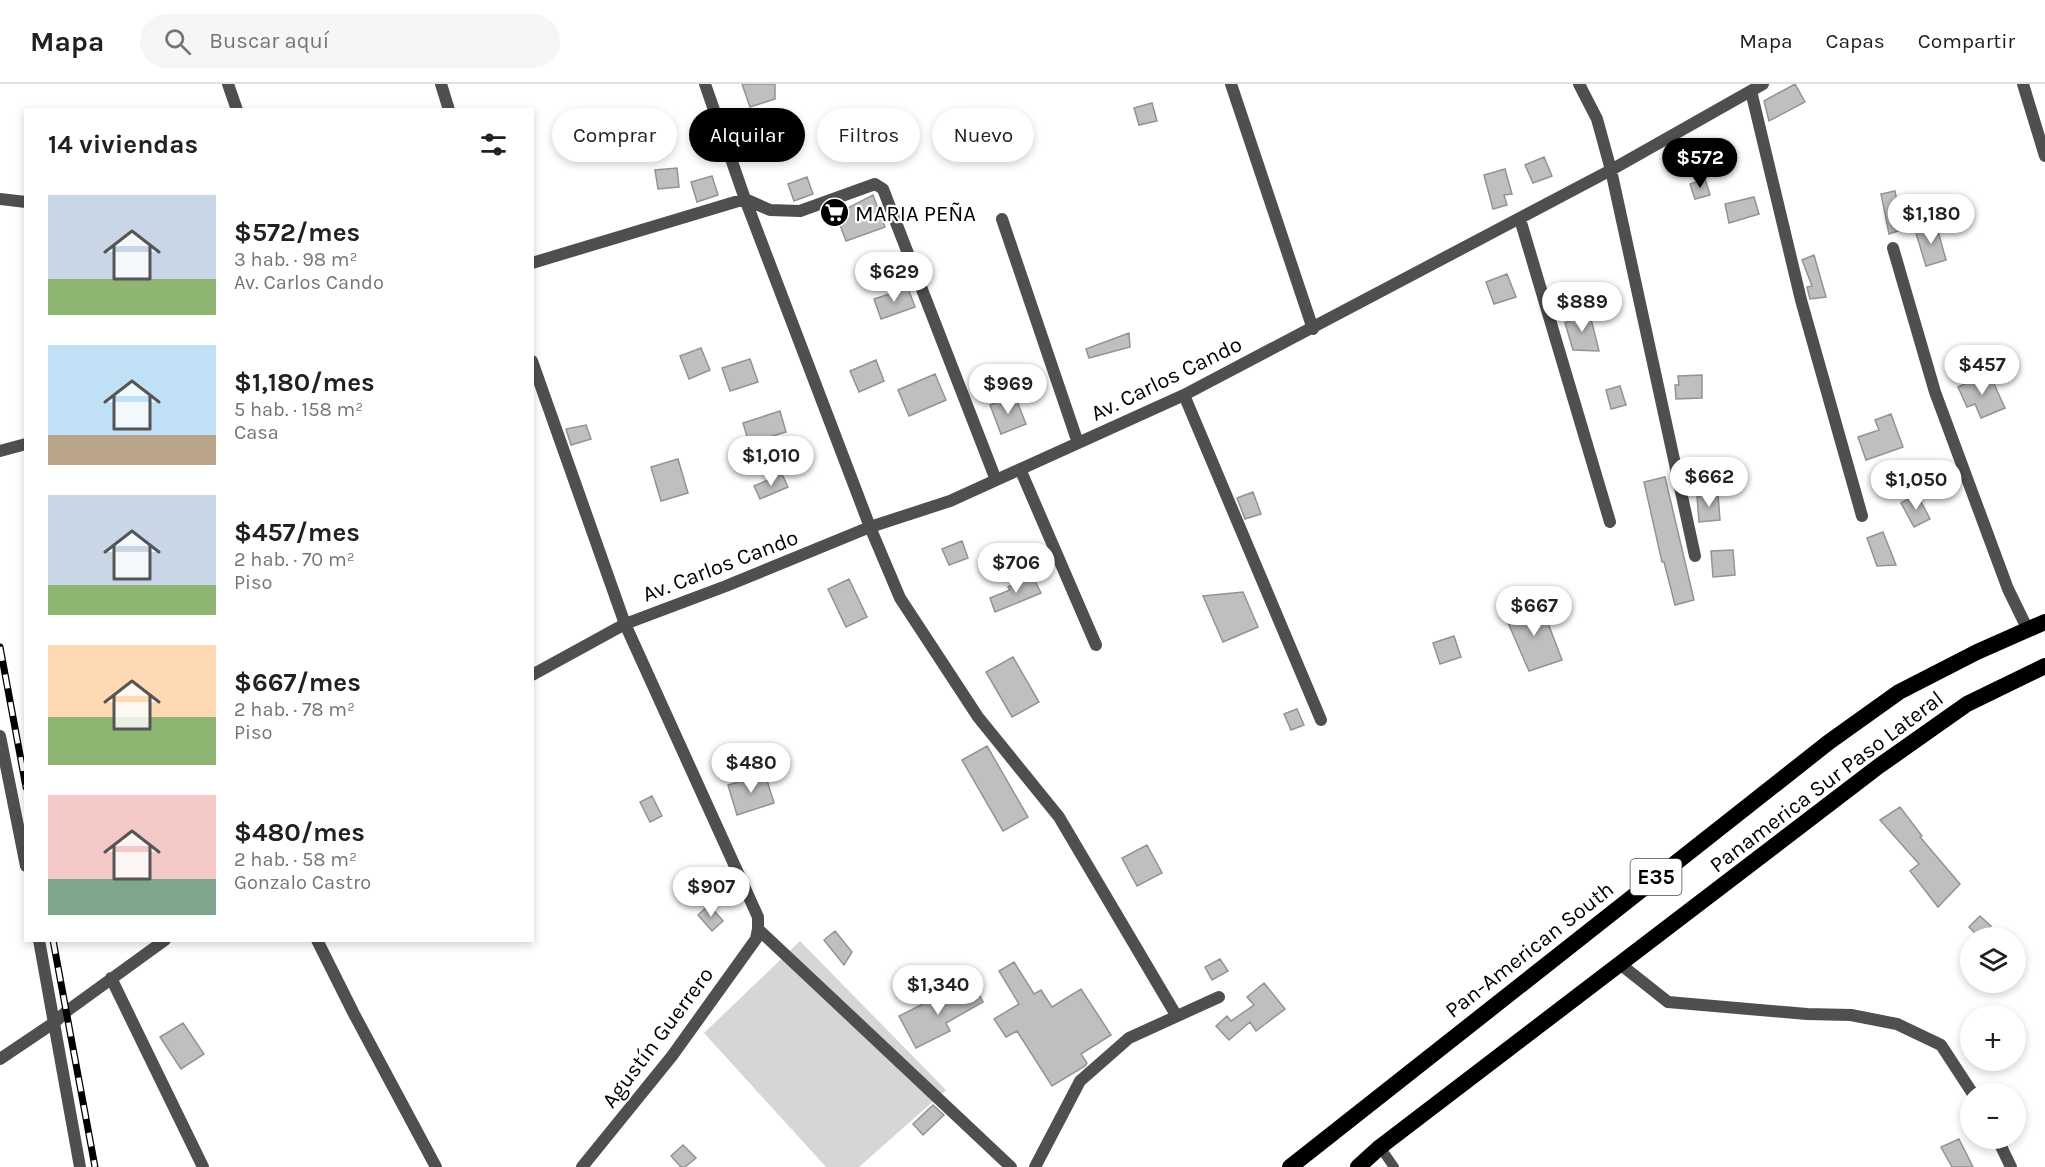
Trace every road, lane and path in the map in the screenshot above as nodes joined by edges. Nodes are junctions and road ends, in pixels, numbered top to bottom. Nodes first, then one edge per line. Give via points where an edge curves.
1 (228, 84) edge
2 (441, 84) edge
3 (705, 84) edge
4 (1232, 84) edge
5 (1579, 84) edge
6 (1763, 84) edge
7 (2024, 84) edge
8 (1751, 91) junction
9 (236, 108) edge
10 (448, 108) edge
11 (2045, 156) edge
12 (1611, 170) junction
13 (0, 199) edge
14 (745, 199) junction
15 (24, 202) edge
16 (1002, 219) dead end
17 (1520, 219) junction
18 (1893, 248) dead end
19 (534, 262) edge
20 (1313, 329) junction
21 (534, 367) edge
22 (1184, 395) junction
23 (1078, 443) junction
24 (24, 445) edge
25 (0, 451) edge
26 (1020, 469) junction
27 (996, 480) junction
28 (1862, 516) dead end
29 (1610, 522) dead end
30 (870, 528) junction
31 (1695, 556) dead end
32 (2045, 622) edge
33 (625, 624) junction
34 (2028, 630) junction
35 (1096, 645) dead end
36 (2045, 666) edge
37 (534, 674) edge
38 (1321, 720) dead end
39 (0, 736) edge
40 (24, 856) edge
41 (758, 929) junction
42 (39, 942) edge
43 (162, 942) edge
44 (318, 942) edge
45 (1620, 963) junction
46 (111, 978) junction
47 (1219, 996) dead end
48 (1176, 1015) junction
49 (55, 1022) junction
50 (0, 1059) edge
51 (1966, 1083) edge
52 (2002, 1149) edge
53 (1374, 1156) edge
54 (80, 1167) edge
55 (203, 1167) edge
56 (436, 1167) edge
57 (582, 1167) edge
58 (1011, 1167) edge
59 (1035, 1167) edge
60 (1290, 1167) edge
61 (1358, 1167) edge
62 (1394, 1167) edge
63 (2011, 1167) edge

1 - 9 street
2 - 10 street
3 - 14 street
4 - 20 street
5 - 12 street via 1597,120
6 - 8 street, Av. Carlos Cando
7 - 11 street
8 - 12 street, Av. Carlos Cando
8 - 28 street via 1801,300
12 - 17 street, Av. Carlos Cando
12 - 31 street
13 - 15 street
14 - 19 street
14 - 27 street via 770,210 800,211 875,184 883,189
14 - 30 street
16 - 23 street
17 - 20 street, Av. Carlos Cando
17 - 29 street
18 - 34 street via 1935,392 2008,589
20 - 22 street, Av. Carlos Cando
21 - 33 street
22 - 23 street, Av. Carlos Cando
22 - 38 street
23 - 26 street, Av. Carlos Cando
24 - 25 street
26 - 27 street, Av. Carlos Cando
26 - 35 street
27 - 30 street, Av. Carlos Cando via 950,501
30 - 33 street, Av. Carlos Cando
30 - 48 street via 900,598 978,717 1059,816
32 - 34 highway, Pan-American South / E35
33 - 37 street, Av. Carlos Cando
33 - 41 street via 758,917
34 - 60 highway, Pan-American South / E35 via 1899,692 1829,742
36 - 45 highway, Panamerica Sur Paso Lateral / E35 via 1967,704
39 - 40 street
41 - 57 street, Agustín Guerrero via 756,939 672,1056
41 - 58 street
42 - 49 street
43 - 46 street
44 - 56 street
45 - 51 street via 1668,1002 1851,1015 1897,1024 1941,1045
45 - 53 highway, Panamerica Sur Paso Lateral / E35
46 - 49 street
46 - 55 street
47 - 48 street
48 - 59 street via 1129,1038 1080,1081
49 - 50 street
49 - 54 street
52 - 63 street
53 - 61 highway, Panamerica Sur Paso Lateral / E35
53 - 62 lane

